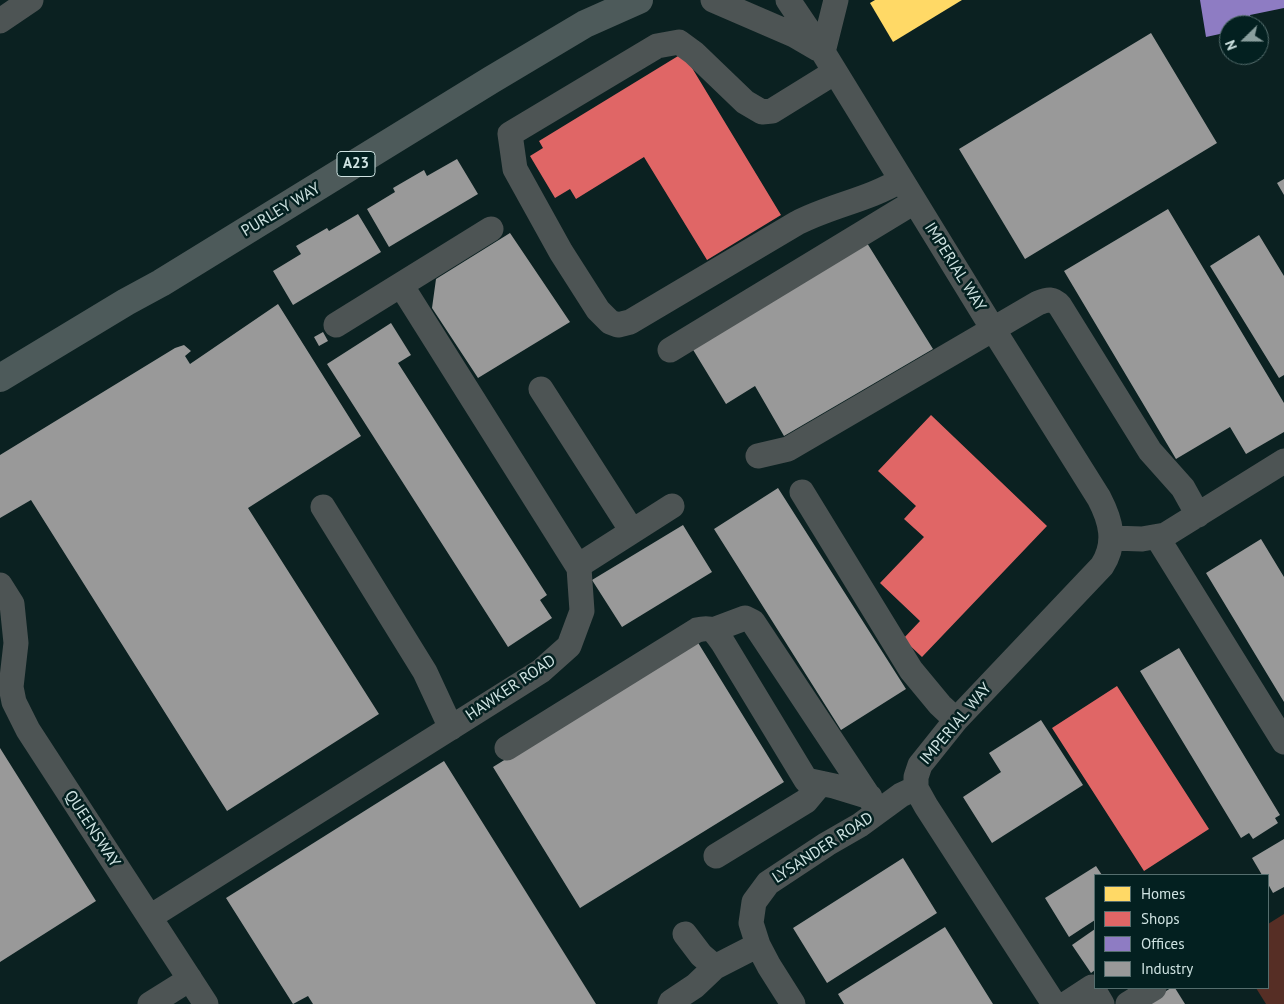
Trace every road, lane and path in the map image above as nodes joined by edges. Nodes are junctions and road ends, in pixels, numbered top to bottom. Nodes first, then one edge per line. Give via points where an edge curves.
1 (31, 0) edge
2 (608, 0) edge
3 (639, 0) edge
4 (713, 0) edge
5 (788, 0) edge
6 (836, 0) edge
7 (0, 21) edge
8 (585, 24) junction
9 (829, 62) junction
10 (901, 180) junction
11 (914, 202) junction
12 (491, 229) dead end
13 (400, 285) junction
14 (336, 324) dead end
15 (993, 329) junction
16 (670, 350) dead end
17 (0, 378) edge
18 (541, 389) dead end
19 (758, 456) dead end
20 (1282, 467) edge
21 (802, 492) dead end
22 (672, 506) dead end
23 (322, 507) dead end
24 (1198, 515) junction
25 (632, 532) junction
26 (1157, 537) junction
27 (1112, 538) junction
28 (578, 566) junction
29 (0, 585) edge
30 (713, 630) junction
31 (5, 640) edge
32 (956, 720) junction
33 (452, 728) junction
34 (1284, 742) edge
35 (507, 748) dead end
36 (822, 783) junction
37 (916, 788) junction
38 (874, 804) junction
39 (716, 856) dead end
40 (150, 917) junction
41 (685, 934) dead end
42 (758, 944) junction
43 (715, 967) junction
44 (190, 979) junction
45 (1152, 989) edge
46 (150, 1004) edge
47 (206, 1004) edge
48 (670, 1004) edge
49 (793, 1004) edge
50 (1054, 1004) edge
51 (1066, 1004) edge
52 (1102, 1004) edge
53 (1128, 1004) edge

1 - 7 street
2 - 8 highway, PURLEY WAY / A23
3 - 8 highway, PURLEY WAY / A23
4 - 9 street via 794,35
5 - 9 street, IMPERIAL WAY
6 - 9 street
8 - 17 highway, PURLEY WAY / A23
9 - 10 street, IMPERIAL WAY
9 - 10 street via 772,111 762,112 745,102 679,42 657,46 510,134 515,169 598,310 618,325 630,322 798,222 882,192
10 - 11 street, IMPERIAL WAY
11 - 15 street, IMPERIAL WAY
11 - 16 street
12 - 13 street
13 - 14 street
13 - 28 street, HAWKER ROAD
15 - 19 street via 788,448
15 - 24 street via 1046,299 1055,301 1150,451 1182,488
15 - 27 street, IMPERIAL WAY via 1099,498
18 - 25 street
20 - 24 street
21 - 32 street via 911,670
22 - 25 street
23 - 33 street via 425,672
24 - 26 street
25 - 28 street
26 - 27 street
26 - 34 street
27 - 32 street, IMPERIAL WAY via 1106,560 1096,573
28 - 33 street, HAWKER ROAD via 582,611 569,646 541,671
29 - 31 street, QUEENSWAY via 12,604
30 - 35 street via 697,630
30 - 36 street via 806,780
30 - 38 street via 745,618 753,622
31 - 40 street, QUEENSWAY via 14,702 77,808
32 - 37 street, IMPERIAL WAY via 920,765
33 - 40 street, HAWKER ROAD
36 - 38 street
36 - 39 street via 806,801
37 - 38 street, LYSANDER ROAD
37 - 50 street
38 - 42 street, LYSANDER ROAD via 768,883 754,902 751,924
40 - 44 street, QUEENSWAY
41 - 43 street
42 - 43 street
42 - 49 street, LYSANDER ROAD
43 - 48 street
44 - 46 street
44 - 47 street, QUEENSWAY
45 - 53 street
51 - 52 street via 1092,987

